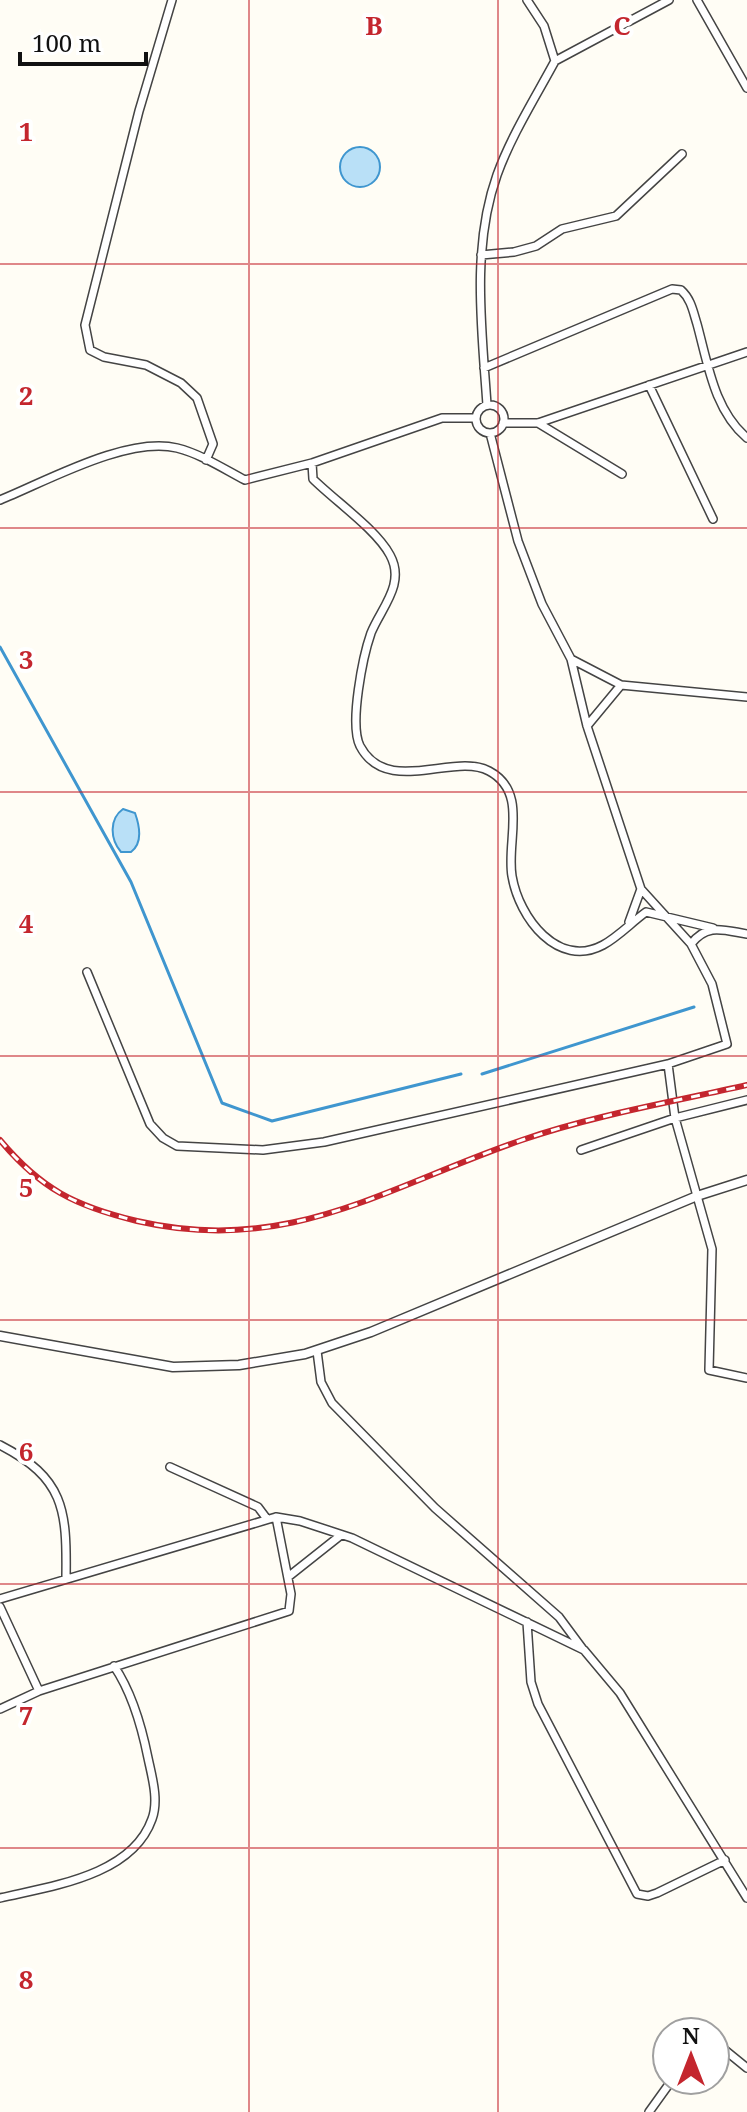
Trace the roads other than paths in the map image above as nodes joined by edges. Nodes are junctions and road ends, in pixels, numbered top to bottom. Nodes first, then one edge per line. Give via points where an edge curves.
1 (172, 0) edge
2 (527, 0) edge
3 (669, 0) edge
4 (697, 0) edge
5 (555, 61) junction
6 (747, 64) edge
7 (736, 68) junction
8 (747, 88) edge
9 (682, 154) dead end
10 (481, 255) junction
11 (747, 352) edge
12 (709, 365) junction
13 (484, 368) junction
14 (649, 385) junction
15 (487, 405) junction
16 (476, 418) junction
17 (503, 423) junction
18 (538, 423) junction
19 (490, 433) junction
20 (747, 438) edge
21 (206, 460) junction
22 (312, 463) junction
23 (622, 474) dead end
24 (0, 500) edge
25 (713, 519) dead end
26 (571, 659) junction
27 (621, 685) junction
28 (747, 697) edge
29 (587, 726) junction
30 (641, 889) junction
31 (665, 916) junction
32 (628, 924) junction
33 (713, 928) junction
34 (747, 934) edge
35 (691, 944) junction
36 (87, 972) dead end
37 (668, 1064) junction
38 (747, 1100) edge
39 (675, 1118) junction
40 (581, 1150) dead end
41 (747, 1180) edge
42 (697, 1196) junction
43 (0, 1336) edge
44 (317, 1351) junction
45 (747, 1378) edge
46 (0, 1445) edge
47 (170, 1467) dead end
48 (271, 1518) junction
49 (341, 1535) junction
50 (66, 1577) junction
51 (288, 1577) junction
52 (0, 1599) edge
53 (0, 1607) edge
54 (527, 1622) junction
55 (584, 1650) junction
56 (114, 1666) junction
57 (39, 1691) junction
58 (0, 1709) edge
59 (725, 1860) junction
60 (0, 1898) edge
61 (747, 1898) edge
62 (731, 2055) edge
63 (747, 2068) edge

1 - 21 street via 139,111 85,325 86,339 90,350 168,374 197,398 213,444
2 - 5 street via 544,26
3 - 5 street
4 - 7 street
5 - 10 street via 496,176
6 - 7 street
7 - 8 street
9 - 10 street via 616,216 562,229 536,246
10 - 13 street
11 - 12 street
12 - 13 street via 687,296 672,289
12 - 14 street
12 - 20 street via 730,424
13 - 15 street
14 - 18 street
14 - 25 street
15 - 16 street
15 - 17 street via 500,410
16 - 19 street via 479,429
16 - 22 street via 442,418
17 - 18 street
17 - 19 street
18 - 23 street
19 - 26 street via 518,541
21 - 22 street via 245,480
21 - 24 street via 154,445 122,451
22 - 32 street via 313,479 392,557 393,595 367,644 355,728 360,745 371,761 388,768 428,772 478,767 504,782 512,800 512,877 535,928 549,941 577,952 591,949
26 - 27 street
26 - 29 street
27 - 28 street
27 - 29 street
29 - 30 street
30 - 31 street
30 - 32 street
31 - 32 street via 646,912
31 - 33 street
31 - 35 street
33 - 34 street
33 - 35 street
35 - 37 street via 721,1010 727,1044
36 - 37 street via 150,1124 177,1146 263,1150 324,1142
37 - 39 street
38 - 39 street
39 - 40 street
39 - 42 street
41 - 42 street
42 - 44 street
42 - 45 street via 712,1249 709,1370
43 - 44 street via 173,1367 239,1365
44 - 55 street via 321,1382 332,1403 435,1508 559,1617
46 - 50 street via 33,1463 56,1490
47 - 48 street
48 - 49 street
48 - 50 street
48 - 51 street
49 - 51 street
49 - 54 street
50 - 52 street
51 - 56 street via 292,1605 283,1615
53 - 57 street
54 - 55 street
54 - 59 street via 531,1682 538,1704 637,1894 657,1893
55 - 59 street via 620,1693
56 - 57 street
56 - 60 street via 146,1746 155,1790 152,1818 139,1841 102,1869
57 - 58 street
59 - 61 street
62 - 63 street

